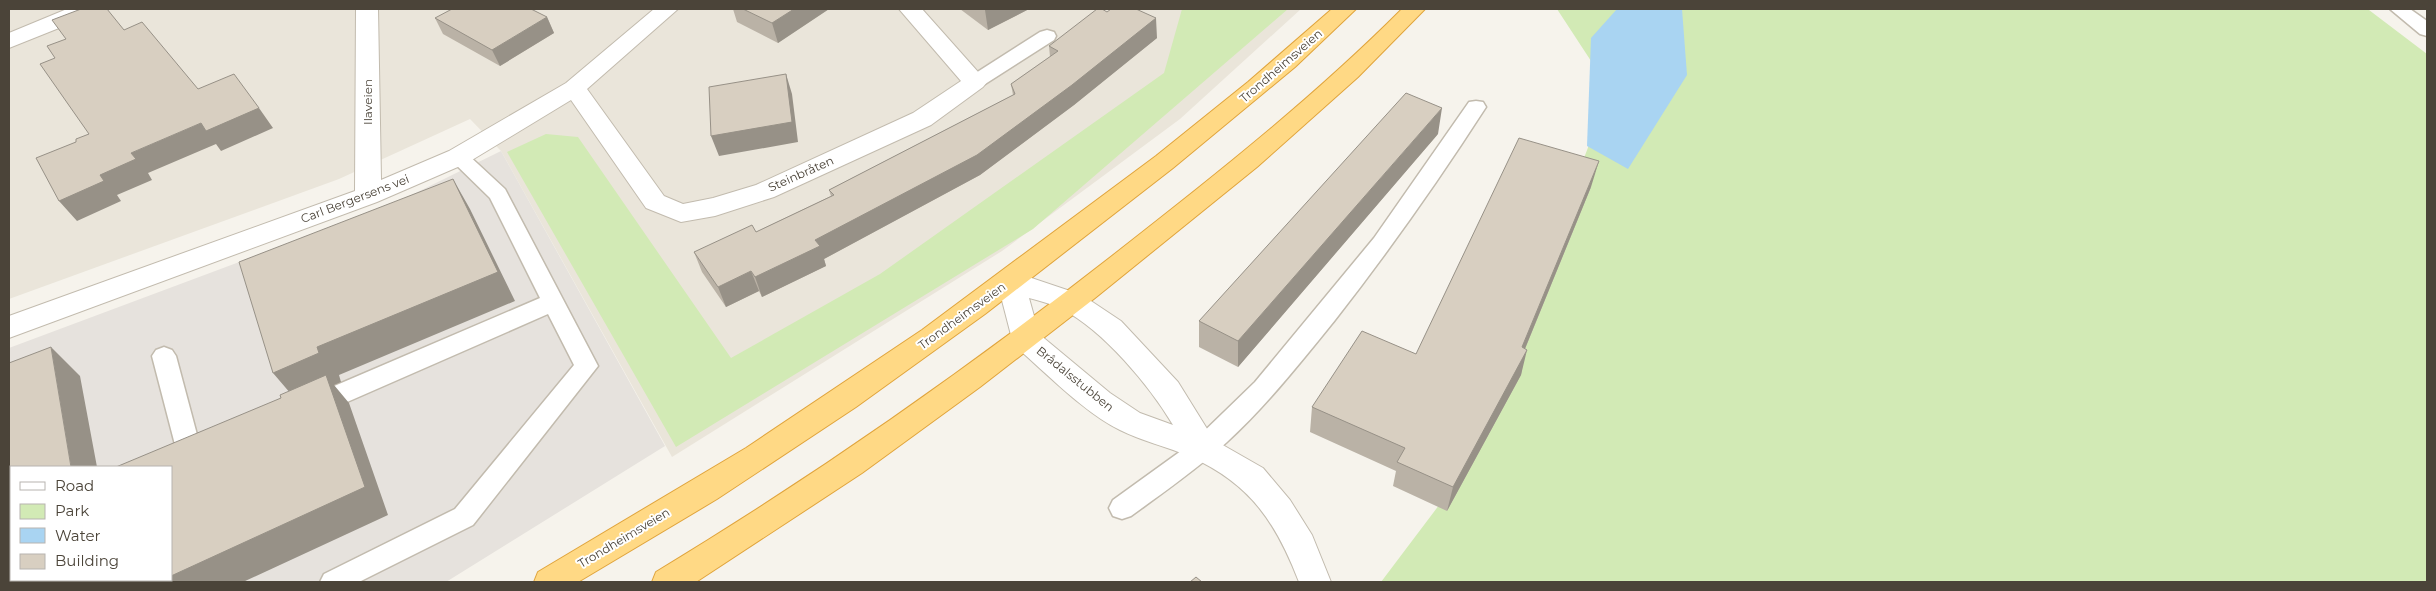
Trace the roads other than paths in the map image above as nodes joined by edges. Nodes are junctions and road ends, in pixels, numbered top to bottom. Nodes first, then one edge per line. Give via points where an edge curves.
1 (86, 9) edge
2 (367, 9) edge
3 (667, 9) edge
4 (910, 9) edge
5 (1345, 9) edge
6 (1414, 9) edge
7 (2399, 9) edge
8 (2427, 30) edge
9 (32, 31) junction
10 (1047, 36) dead end
11 (9, 41) edge
12 (9, 45) edge
13 (975, 82) junction
14 (574, 88) junction
15 (1476, 107) dead end
16 (458, 157) junction
17 (368, 196) junction
18 (1011, 281) junction
19 (553, 302) junction
20 (1072, 302) junction
21 (9, 327) edge
22 (1026, 339) junction
23 (164, 356) dead end
24 (291, 416) edge
25 (218, 448) edge
26 (1203, 449) junction
27 (1122, 508) dead end
28 (333, 582) edge
29 (550, 582) edge
30 (668, 582) edge
31 (1315, 582) edge

1 - 9 street
2 - 17 street, Ilaveien
3 - 14 street, Carl Bergersens vei
4 - 13 street
5 - 18 highway, Trondheimsveien via 1243,100
6 - 20 highway via 1339,83 1241,168
7 - 8 lane
9 - 11 street
9 - 12 lane
10 - 13 lane
13 - 14 street, Steinbråten via 922,119 765,191 715,207 681,212 656,202
14 - 16 street, Carl Bergersens vei
15 - 26 lane via 1360,273 1258,395
16 - 17 street, Carl Bergersens vei
16 - 19 lane via 498,194
17 - 21 street, Carl Bergersens vei
18 - 20 street, Brådalsstubben
18 - 22 street, Brådalsstubben
18 - 29 highway, Trondheimsveien via 922,346 758,457
19 - 24 lane
19 - 28 lane via 586,366 464,517
20 - 22 highway
20 - 26 street, Brådalsstubben via 1111,329 1168,390
22 - 26 street, Brådalsstubben via 1129,421
22 - 30 highway via 890,439
23 - 25 lane via 192,460
26 - 27 lane
26 - 31 street, Brådalsstubben via 1252,478 1280,509 1301,545

